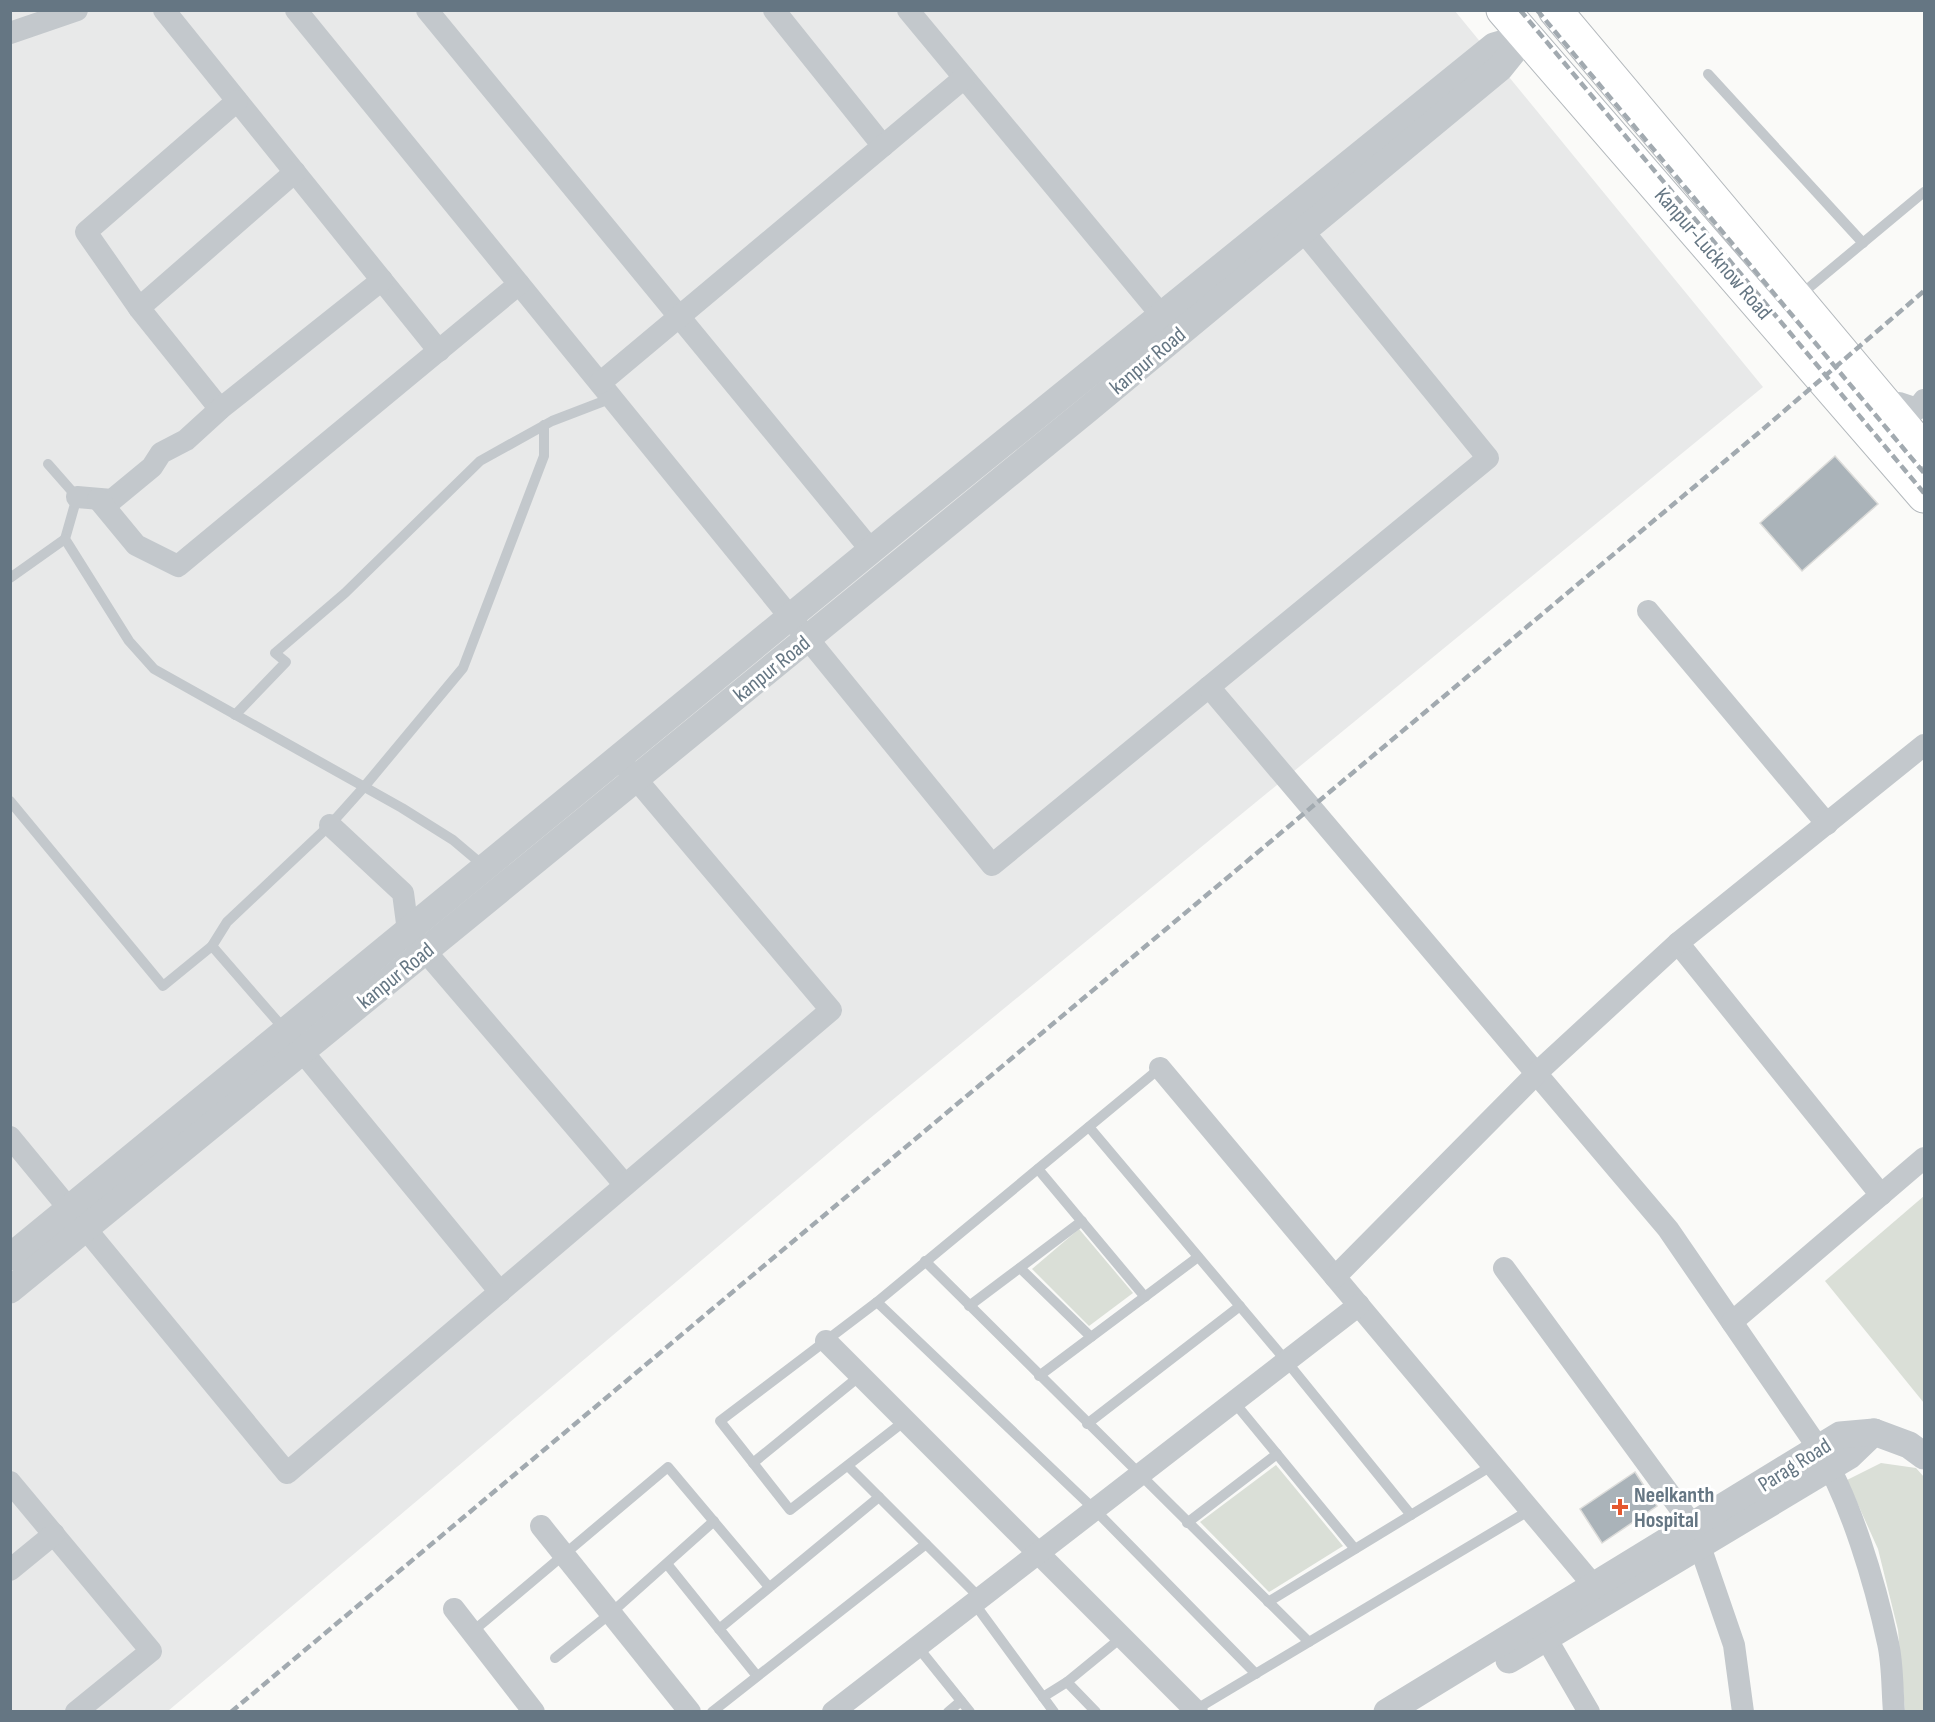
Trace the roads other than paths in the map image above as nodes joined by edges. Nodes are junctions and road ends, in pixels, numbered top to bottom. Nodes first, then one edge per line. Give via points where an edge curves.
1 (77, 10) edge
2 (164, 10) edge
3 (296, 10) edge
4 (427, 10) edge
5 (774, 10) edge
6 (908, 10) edge
7 (1503, 10) edge
8 (1555, 10) edge
9 (12, 31) edge
10 (1525, 38) junction
11 (1708, 74) dead end
12 (964, 78) junction
13 (237, 101) junction
14 (883, 146) junction
15 (295, 172) junction
16 (1924, 192) edge
17 (1303, 231) junction
18 (1863, 243) junction
19 (382, 280) junction
20 (519, 284) junction
21 (1796, 298) junction
22 (139, 308) junction
23 (679, 317) junction
24 (1169, 325) junction
25 (439, 351) junction
26 (606, 390) junction
27 (1924, 400) edge
28 (1889, 408) junction
29 (220, 409) junction
30 (544, 425) junction
31 (1924, 450) edge
32 (48, 464) dead end
33 (1924, 496) edge
34 (87, 498) junction
35 (65, 539) junction
36 (871, 550) junction
37 (10, 578) edge
38 (1648, 611) dead end
39 (790, 616) junction
40 (808, 638) junction
41 (1209, 687) junction
42 (235, 715) junction
43 (1924, 745) edge
44 (618, 758) junction
45 (636, 779) junction
46 (364, 787) junction
47 (10, 801) edge
48 (1827, 824) junction
49 (330, 825) junction
50 (486, 867) junction
51 (408, 931) junction
52 (1678, 943) junction
53 (212, 946) junction
54 (425, 951) junction
55 (286, 1031) junction
56 (303, 1052) junction
57 (1160, 1068) joint
58 (1538, 1074) junction
59 (1089, 1127) junction
60 (10, 1137) edge
61 (1924, 1158) edge
62 (1038, 1168) junction
63 (626, 1185) junction
64 (1881, 1195) junction
65 (78, 1219) junction
66 (1082, 1221) junction
67 (10, 1257) edge
68 (1198, 1257) junction
69 (925, 1261) junction
70 (1020, 1268) junction
71 (1504, 1268) dead end
72 (1335, 1277) junction
73 (10, 1290) edge
74 (500, 1292) junction
75 (1144, 1297) junction
76 (877, 1302) junction
77 (1359, 1305) junction
78 (969, 1306) junction
79 (1240, 1306) junction
80 (1732, 1322) junction
81 (1091, 1337) junction
82 (826, 1341) junction
83 (1287, 1362) junction
84 (861, 1375) junction
85 (1039, 1376) junction
86 (1234, 1402) junction
87 (906, 1420) junction
88 (1087, 1424) junction
89 (1277, 1454) junction
90 (1924, 1456) edge
91 (1824, 1458) junction
92 (753, 1463) junction
93 (1493, 1465) junction
94 (848, 1466) junction
95 (1139, 1476) junction
96 (10, 1482) edge
97 (879, 1497) junction
98 (1095, 1510) junction
99 (1530, 1510) junction
100 (1411, 1515) junction
101 (714, 1521) junction
102 (1187, 1523) junction
103 (542, 1526) dead end
104 (54, 1534) junction
105 (1696, 1536) junction
106 (926, 1544) junction
107 (1355, 1549) junction
108 (1038, 1553) junction
109 (564, 1554) junction
110 (666, 1564) junction
111 (10, 1570) edge
112 (769, 1587) junction
113 (1601, 1594) junction
114 (977, 1601) junction
115 (1268, 1602) junction
116 (454, 1609) dead end
117 (611, 1613) junction
118 (719, 1629) junction
119 (472, 1632) junction
120 (1122, 1636) junction
121 (1546, 1638) junction
122 (1309, 1642) junction
123 (917, 1646) junction
124 (555, 1658) dead end
125 (1256, 1674) junction
126 (757, 1676) junction
127 (1067, 1682) junction
128 (1043, 1697) junction
129 (961, 1701) junction
130 (1196, 1711) edge
131 (76, 1712) edge
132 (534, 1712) edge
133 (690, 1712) edge
134 (712, 1712) edge
135 (833, 1712) edge
136 (948, 1712) edge
137 (970, 1712) edge
138 (1054, 1712) edge
139 (1096, 1712) edge
140 (1387, 1712) edge
141 (1423, 1712) edge
142 (1589, 1712) edge
143 (1743, 1712) edge
144 (1894, 1712) edge

1 - 9 street
2 - 13 street
3 - 20 street
4 - 23 street
5 - 14 street
6 - 12 street
7 - 10 highway, Kanpur-Lucknow Road
8 - 21 highway, Kanpur-Lucknow Road
10 - 17 street, kanpur Road via 1500,68
10 - 24 street via 1494,46
10 - 33 highway, Kanpur-Lucknow Road
11 - 18 lane
12 - 14 street
12 - 24 street
13 - 15 street
13 - 22 street via 86,232
14 - 23 street
15 - 19 street
15 - 22 street
16 - 18 lane
17 - 24 street, kanpur Road
17 - 41 street via 1488,458
18 - 21 lane
19 - 25 street
19 - 29 street
20 - 25 street
20 - 26 street
21 - 28 highway, Kanpur-Lucknow Road
22 - 29 street
23 - 26 street
23 - 36 street
24 - 36 street
24 - 40 street, kanpur Road
25 - 34 street via 178,566 135,545
26 - 30 lane
26 - 39 street
27 - 28 street via 1917,409 1899,403
28 - 31 highway, Kanpur-Lucknow Road
29 - 34 street via 186,440 161,453 152,466 112,500
30 - 42 lane via 480,461 345,593 294,635 275,653 286,662
30 - 46 lane via 544,456 463,668
32 - 34 lane
34 - 35 lane
35 - 37 lane
35 - 42 lane via 129,641 153,669
36 - 39 street
38 - 48 street
39 - 40 street
39 - 44 street
40 - 41 street via 992,866
40 - 45 street, kanpur Road
41 - 58 street
42 - 46 lane
43 - 48 street
44 - 45 street
44 - 50 street
45 - 54 street, kanpur Road
45 - 63 street via 831,1010
46 - 49 lane
46 - 50 lane via 453,840
47 - 53 lane via 164,986
48 - 52 street
49 - 51 street via 403,893
49 - 53 lane via 227,922
50 - 51 street
51 - 54 street
51 - 55 street
52 - 58 street
52 - 64 street
53 - 55 lane
54 - 56 street, kanpur Road
54 - 63 street
55 - 56 street
55 - 65 street
56 - 65 street, kanpur Road
56 - 74 street
57 - 59 lane
57 - 72 street
58 - 72 street
58 - 80 street via 1668,1229
59 - 62 lane
59 - 68 lane
60 - 65 street
61 - 64 street
62 - 66 lane
62 - 69 lane
63 - 74 street
64 - 80 street
65 - 67 street
65 - 73 street, kanpur Road
65 - 74 street via 287,1473
66 - 70 lane
66 - 75 lane
68 - 75 lane
68 - 79 lane
69 - 76 lane
69 - 78 lane
70 - 78 lane
70 - 81 lane
71 - 105 street
72 - 77 street
75 - 81 lane
76 - 82 lane
76 - 98 lane
77 - 83 street
77 - 93 street
78 - 85 lane
79 - 83 lane
79 - 88 lane
80 - 91 street
81 - 85 lane
82 - 84 street
82 - 92 lane via 720,1421
83 - 86 street
83 - 100 lane
84 - 87 street
84 - 92 lane
85 - 88 lane
86 - 89 lane
86 - 95 street
87 - 94 lane
87 - 108 street
88 - 95 lane
89 - 102 lane
89 - 107 lane
90 - 91 street, Parag Road via 1909,1445 1874,1432 1840,1435
91 - 105 street, Parag Road
91 - 144 street via 1858,1538 1888,1644
92 - 94 lane via 790,1510
93 - 99 street
93 - 100 lane
94 - 97 lane
95 - 98 street
95 - 102 lane
96 - 104 street
97 - 106 lane
97 - 112 lane
98 - 108 street
98 - 125 lane
99 - 113 street
99 - 122 lane
100 - 107 lane
101 - 109 lane via 668,1467
101 - 110 lane
101 - 112 lane
102 - 115 lane
103 - 109 street
104 - 111 street
104 - 131 street via 151,1651
105 - 113 street, Parag Road
105 - 143 street via 1734,1645
106 - 114 lane
106 - 126 lane
107 - 115 lane
108 - 114 street
108 - 120 street
109 - 117 street
109 - 119 lane
110 - 117 lane
110 - 118 lane
112 - 118 lane
113 - 121 street, Parag Road
113 - 140 street, Parag Road
114 - 123 street
114 - 128 lane
115 - 122 lane
116 - 119 street
117 - 124 lane
117 - 133 street
118 - 126 lane
119 - 132 street
120 - 127 lane
120 - 130 street
121 - 141 street, Parag Road
121 - 142 street
122 - 125 lane
123 - 129 lane
123 - 135 street
125 - 130 lane
126 - 134 lane
127 - 128 lane
127 - 139 lane
128 - 138 lane
129 - 136 lane
129 - 137 lane

